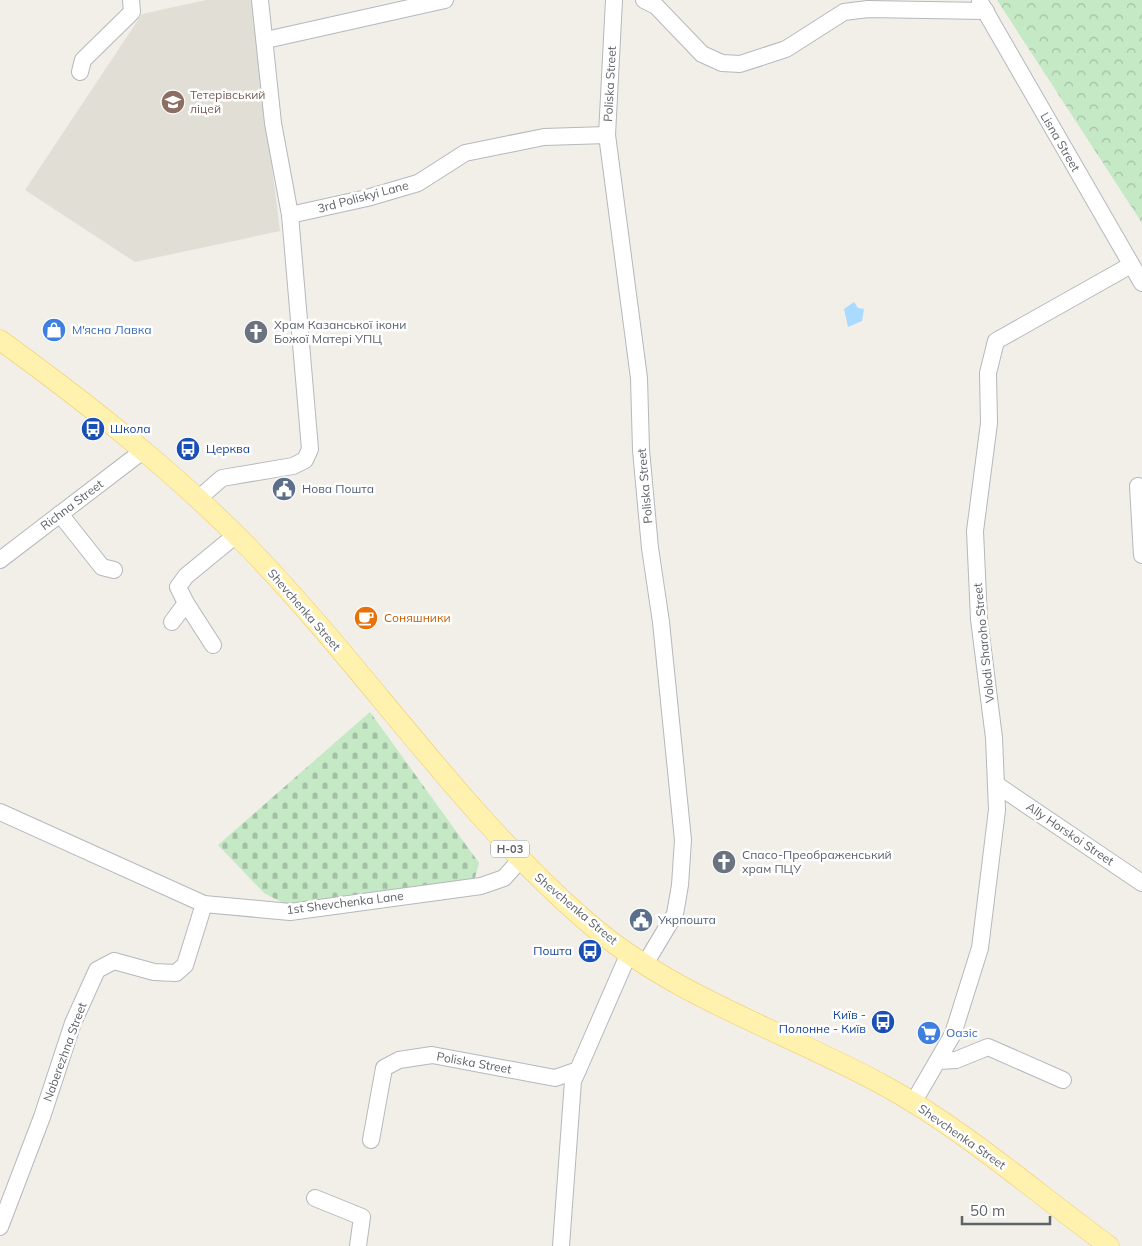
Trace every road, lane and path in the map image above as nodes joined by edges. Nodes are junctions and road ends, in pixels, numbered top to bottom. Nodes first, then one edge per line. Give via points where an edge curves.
1 (131, 0) edge
2 (260, 0) edge
3 (445, 0) edge
4 (614, 0) edge
5 (644, 0) edge
6 (982, 6) edge
7 (266, 40) junction
8 (80, 72) dead end
9 (607, 135) junction
10 (290, 215) junction
11 (1130, 265) junction
12 (1142, 283) edge
13 (0, 340) edge
14 (144, 450) junction
15 (1138, 486) dead end
16 (198, 500) junction
17 (60, 514) junction
18 (236, 535) junction
19 (1142, 555) edge
20 (0, 560) edge
21 (114, 570) dead end
22 (186, 603) junction
23 (172, 622) dead end
24 (213, 645) dead end
25 (997, 785) junction
26 (0, 812) edge
27 (520, 860) junction
28 (1142, 882) edge
29 (204, 904) junction
30 (638, 959) junction
31 (938, 1061) junction
32 (578, 1070) junction
33 (1063, 1080) dead end
34 (913, 1103) junction
35 (371, 1140) dead end
36 (315, 1198) dead end
37 (0, 1227) edge
38 (358, 1246) edge
39 (561, 1246) edge
40 (1109, 1246) edge

1 - 8 street via 132,12 83,60
2 - 7 street
3 - 7 street
4 - 9 street, Poliska Street
5 - 6 street via 656,6 702,54 722,63 740,64 786,49 844,12
6 - 11 street, Lisna Street
7 - 10 street via 273,123
9 - 10 street, 3rd Poliskyi Lane via 544,137 465,153 418,183
9 - 30 street, Poliska Street via 639,378 648,528 683,840 675,914
10 - 16 street via 310,449 305,460 293,466 222,478
11 - 12 street, Lisna Street
11 - 25 street, Volodi Sharoho Street via 996,341 988,373 989,423 975,531 979,619
13 - 14 main road, Shevchenka Street / Н-03
14 - 16 main road, Shevchenka Street / Н-03
14 - 17 street, Richna Street
15 - 19 street
16 - 18 main road, Shevchenka Street / Н-03
17 - 20 street, Richna Street
17 - 21 street via 102,567
18 - 22 street via 186,576 178,587
18 - 27 main road, Shevchenka Street / Н-03 via 302,606
22 - 23 street
22 - 24 street
25 - 28 street, Ally Horskoi Street
25 - 31 street, Volodi Sharoho Street via 980,948 954,1034
26 - 29 street, 1st Shevchenka Lane
27 - 29 street, 1st Shevchenka Lane via 504,878 480,886 290,912
27 - 30 main road, Shevchenka Street / Н-03 via 588,923
29 - 37 street, Naberezhna Street via 185,965 176,973 154,972 114,961 97,970 73,1023
30 - 32 street, Poliska Street
30 - 34 main road, Shevchenka Street / Н-03 via 678,984 883,1085
31 - 33 street via 956,1060 988,1047
31 - 34 street, Volodi Sharoho Street
32 - 35 street, Poliska Street via 555,1078 432,1056 399,1060 384,1068
32 - 39 street, Poliska Street via 573,1081
34 - 40 main road, Shevchenka Street / Н-03 via 943,1121
36 - 38 street via 362,1217

